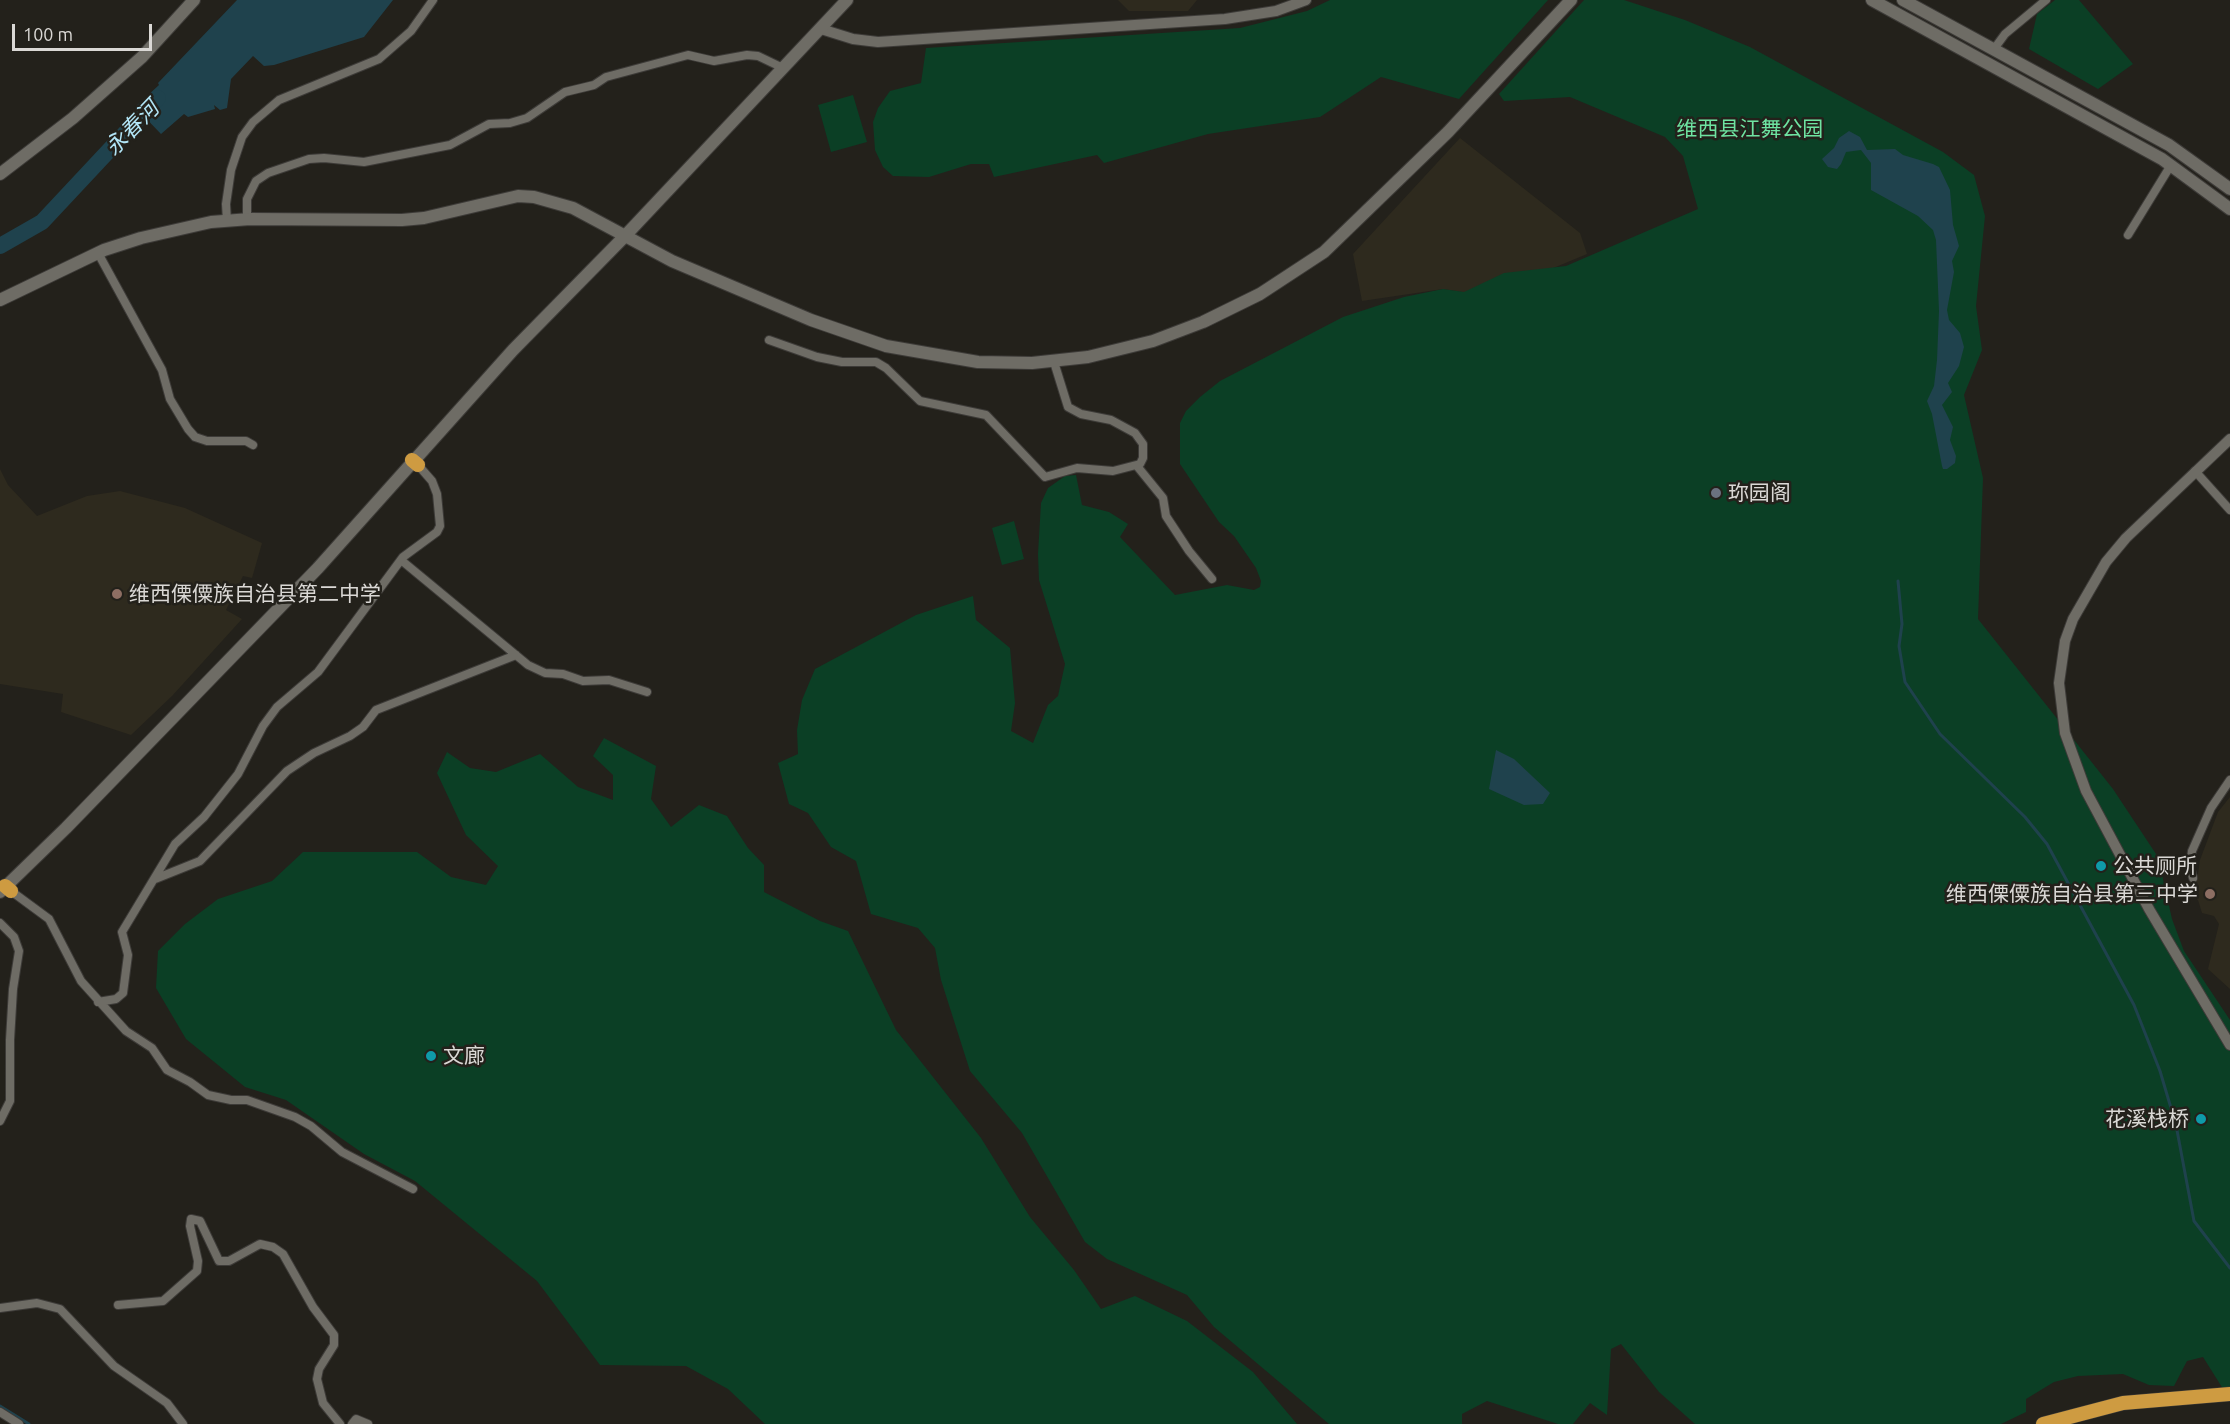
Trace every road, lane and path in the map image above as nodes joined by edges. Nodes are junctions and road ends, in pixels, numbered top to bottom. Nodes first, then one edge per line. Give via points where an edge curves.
1 (194, 0) edge
2 (433, 0) edge
3 (848, 0) edge
4 (1306, 0) edge
5 (1571, 0) edge
6 (1872, 0) edge
7 (1903, 0) edge
8 (2046, 0) edge
9 (820, 28) junction
10 (1994, 49) junction
11 (783, 68) junction
12 (2171, 165) junction
13 (0, 174) edge
14 (2230, 189) edge
15 (2230, 209) edge
16 (247, 219) junction
17 (227, 221) junction
18 (2128, 235) dead end
19 (624, 237) junction
20 (98, 253) junction
21 (0, 300) edge
22 (769, 340) dead end
23 (1054, 362) junction
24 (2230, 439) edge
25 (253, 445) dead end
26 (415, 463) junction
27 (1137, 466) junction
28 (2195, 471) junction
29 (2230, 510) edge
30 (401, 560) junction
31 (1212, 579) dead end
32 (516, 655) junction
33 (647, 692) dead end
34 (2230, 780) edge
35 (2193, 878) dead end
36 (155, 879) junction
37 (6, 890) edge
38 (0, 902) edge
39 (0, 923) edge
40 (99, 1002) junction
41 (2230, 1045) edge
42 (0, 1121) edge
43 (413, 1189) dead end
44 (118, 1305) dead end
45 (0, 1308) edge
46 (2230, 1394) edge
47 (0, 1412) edge
48 (19, 1424) edge
49 (183, 1424) edge
50 (340, 1424) edge
51 (352, 1424) edge
52 (368, 1424) edge
53 (2043, 1424) edge

1 - 13 main road via 142,57 73,118
2 - 17 street via 411,31 379,59 279,100 253,122 242,137 234,161
3 - 9 main road
4 - 9 street via 1276,11 1226,19 878,42
5 - 23 main road via 1448,132 1352,228 1317,257 1247,301 1180,331 1111,352
6 - 12 main road
7 - 10 main road
8 - 10 street via 2005,34
9 - 11 main road
10 - 14 main road via 2169,145
11 - 16 street via 758,56 714,61 688,55 565,92 527,118 489,124 450,145 364,162 309,159 256,181 247,199
11 - 19 main road
12 - 15 main road
12 - 18 street
16 - 17 main road
16 - 19 main road via 402,220 518,196 573,208
17 - 20 main road via 141,238
19 - 23 main road via 811,320 886,346 978,362
19 - 26 main road via 606,264
20 - 21 main road
20 - 25 street via 162,370 170,399 188,429 195,437 207,441 246,441
22 - 27 street via 842,362 876,362 920,401 986,415 1045,477 1077,468 1113,471
23 - 27 street via 1068,407 1111,420 1140,438 1143,458
24 - 28 street
26 - 30 street via 432,481 440,526
26 - 37 main road via 322,573 71,833
27 - 31 street via 1163,498 1166,516 1177,534
28 - 29 street
28 - 41 street via 2126,538 2085,595 2065,641 2059,682 2060,710 2074,764 2149,909
30 - 32 street
30 - 36 street via 318,672 278,707 263,726 238,774 204,818 175,843
32 - 33 street via 545,673 583,681 609,680
32 - 36 street via 376,710 350,736 287,771 200,861
34 - 35 street via 2211,808 2192,851
36 - 40 street via 122,932 128,955 126,988 116,999
37 - 38 main road
37 - 40 street via 49,919 73,970
39 - 42 street via 14,937 19,951 12,999 10,1101
40 - 43 street via 126,1031 152,1048 167,1070 208,1095 247,1100 295,1118 342,1152
44 - 50 street via 163,1301 197,1270 192,1219 200,1221 214,1255 223,1263 260,1244 273,1247 283,1254 334,1335 334,1345 317,1379 323,1403
45 - 49 street via 37,1303 60,1309 114,1366 167,1404
46 - 53 highway via 2165,1398 2096,1409
47 - 48 street
51 - 52 street via 356,1419

